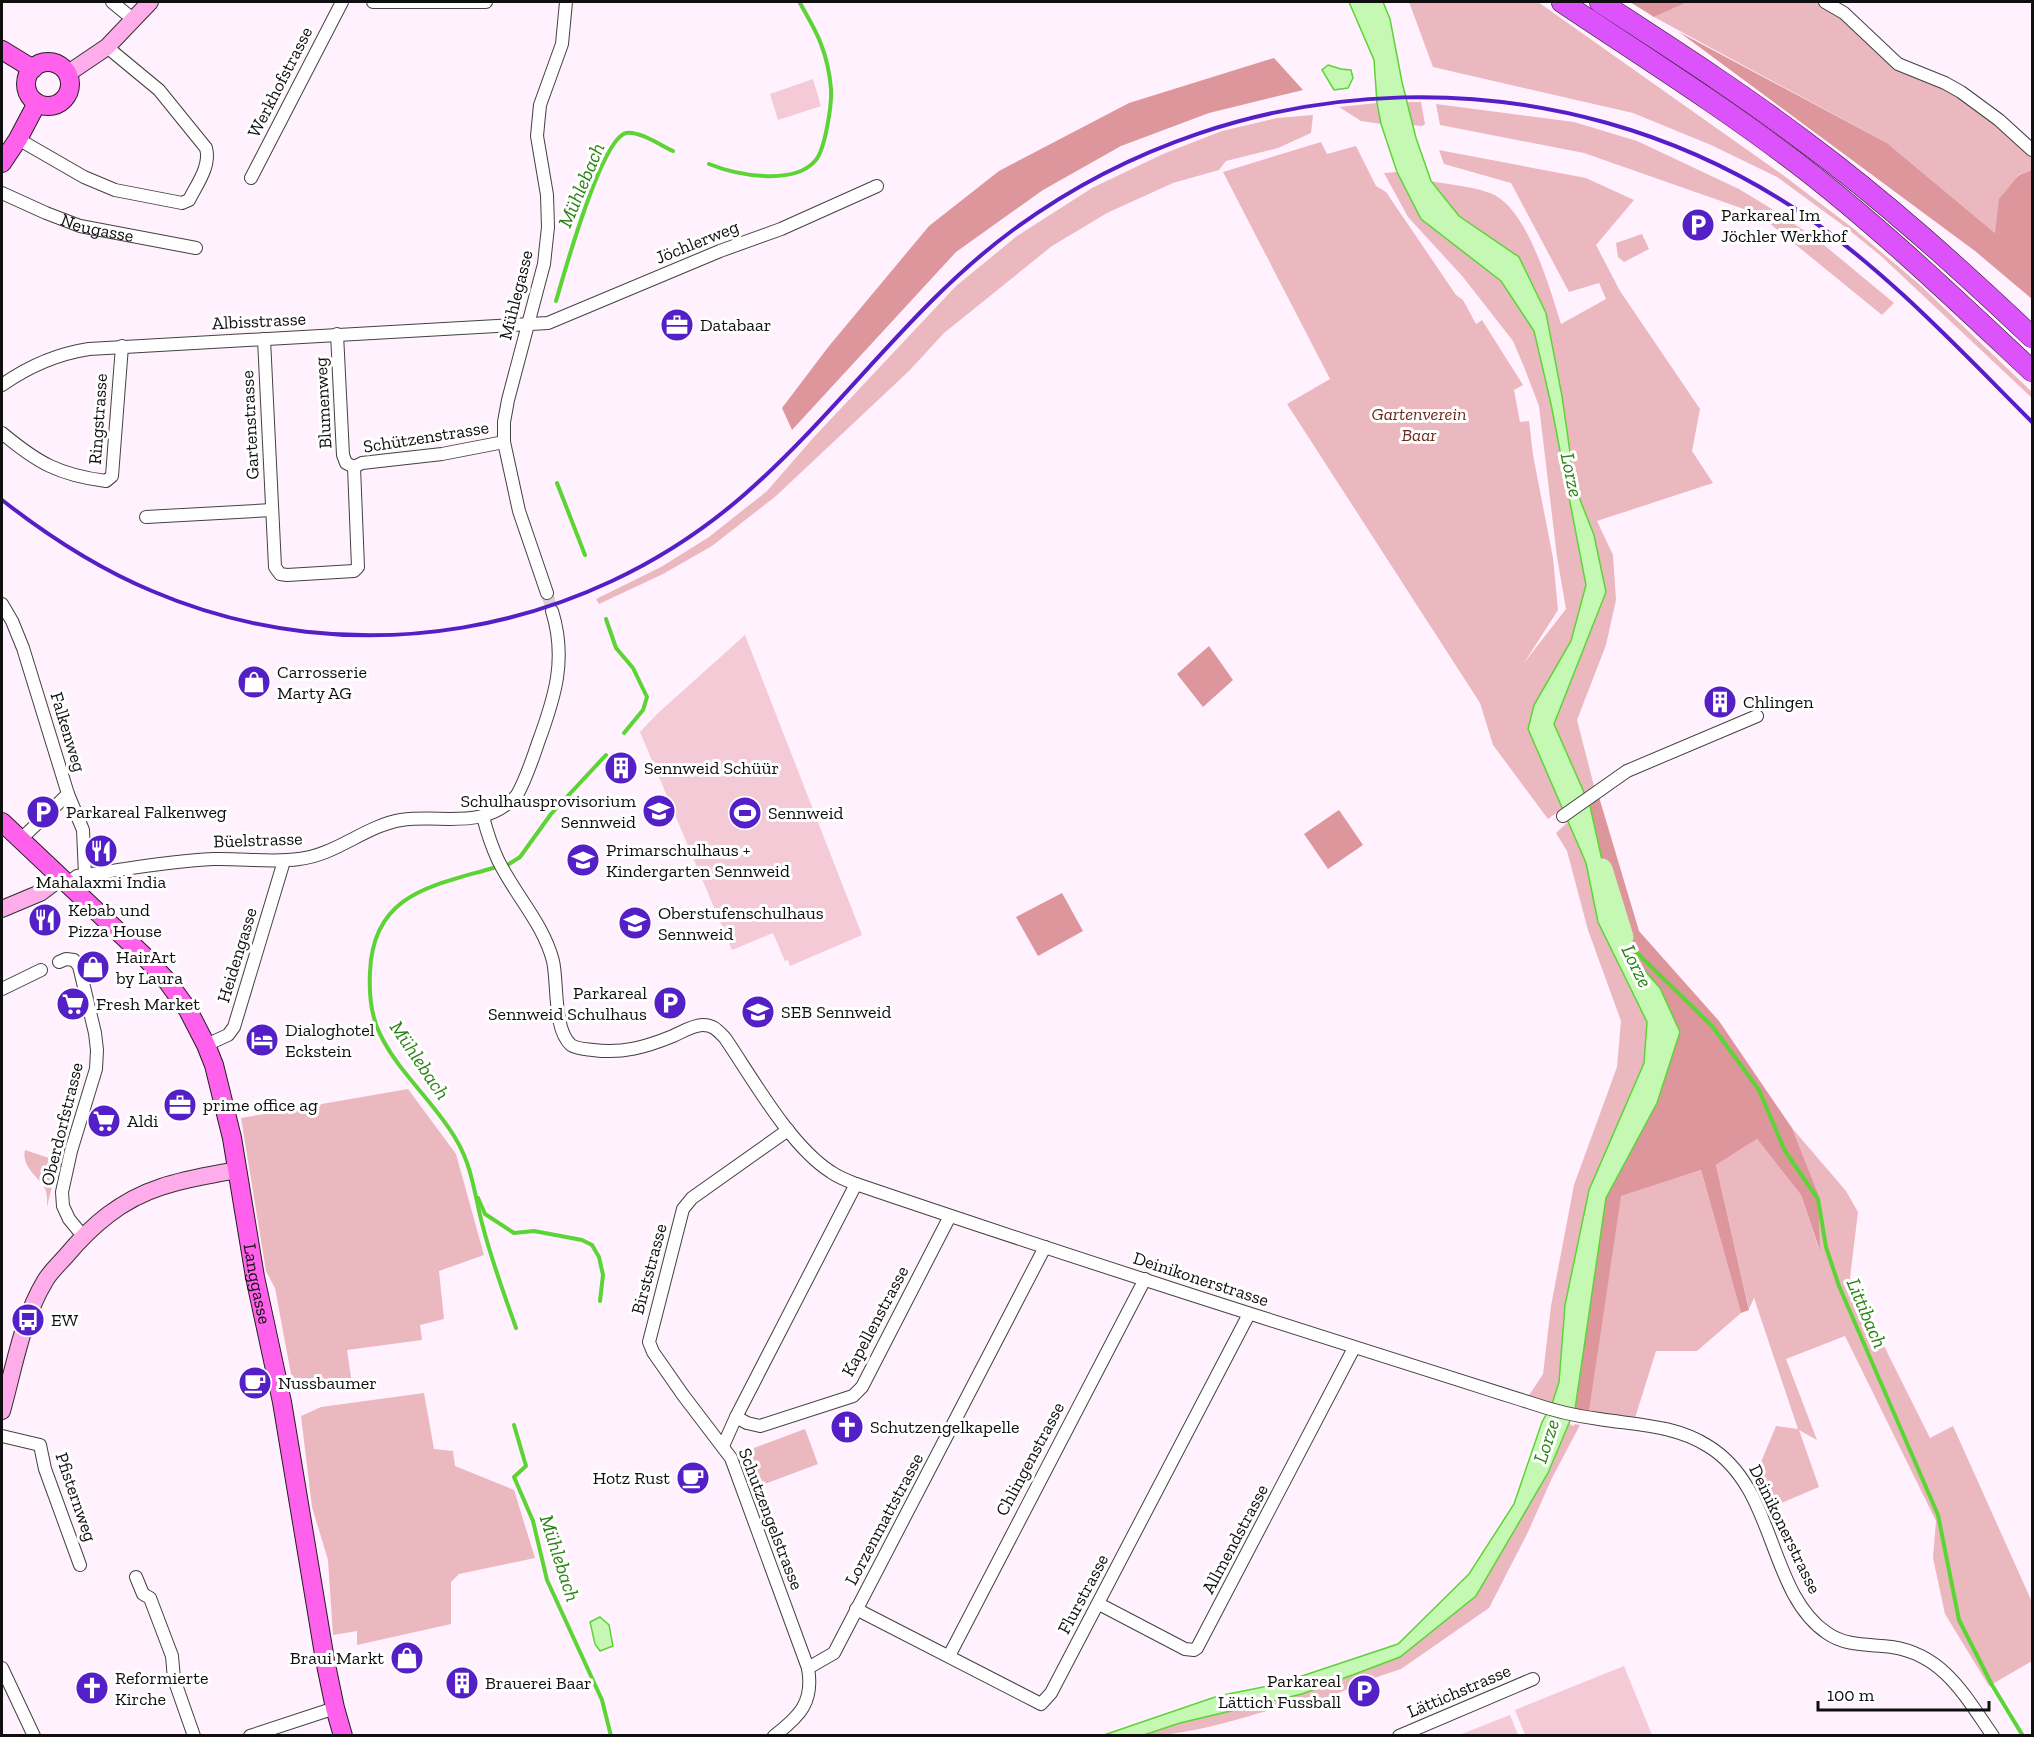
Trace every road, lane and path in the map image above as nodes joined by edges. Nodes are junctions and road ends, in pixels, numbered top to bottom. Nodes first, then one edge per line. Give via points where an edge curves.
1 (112, 2) edge
2 (150, 2) edge
3 (342, 2) edge
4 (373, 2) edge
5 (486, 2) edge
6 (566, 2) edge
7 (1562, 2) edge
8 (1600, 2) edge
9 (1825, 2) edge
10 (134, 20) junction
11 (107, 47) junction
12 (2, 50) edge
13 (33, 69) junction
14 (67, 74) junction
15 (37, 103) junction
16 (18, 139) junction
17 (2032, 150) edge
18 (2, 163) edge
19 (251, 178) dead end
20 (877, 186) dead end
21 (2, 193) edge
22 (196, 248) dead end
23 (528, 324) junction
24 (337, 334) junction
25 (2032, 337) edge
26 (264, 339) junction
27 (122, 346) junction
28 (2032, 371) edge
29 (2, 385) edge
30 (2, 433) edge
31 (504, 442) junction
32 (354, 467) junction
33 (272, 510) junction
34 (146, 517) dead end
35 (354, 571) joint
36 (547, 593) tunnel mouth
37 (2, 604) edge
38 (552, 611) tunnel mouth
39 (7, 623) edge
40 (1757, 716) dead end
41 (68, 794) junction
42 (1563, 816) dead end
43 (483, 817) junction
44 (2, 822) edge
45 (20, 840) junction
46 (284, 861) junction
47 (86, 875) junction
48 (64, 881) junction
49 (2, 909) edge
50 (59, 962) dead end
51 (41, 970) dead end
52 (2, 989) edge
53 (206, 1045) junction
54 (788, 1131) junction
55 (237, 1170) junction
56 (856, 1184) junction
57 (950, 1216) junction
58 (83, 1236) junction
59 (1045, 1247) junction
60 (1145, 1279) junction
61 (1249, 1314) junction
62 (1354, 1348) junction
63 (2, 1411) edge
64 (736, 1417) junction
65 (2, 1436) edge
66 (723, 1446) junction
67 (80, 1564) dead end
68 (136, 1577) dead end
69 (1099, 1604) junction
70 (856, 1609) junction
71 (949, 1656) junction
72 (2, 1668) edge
73 (808, 1668) junction
74 (1533, 1679) dead end
75 (334, 1708) junction
76 (34, 1736) edge
77 (194, 1736) edge
78 (250, 1736) edge
79 (343, 1736) edge
80 (774, 1736) edge
81 (1399, 1736) edge
82 (1993, 1736) edge

1 - 10 street
2 - 10 street
3 - 19 street, Werkhofstrasse
4 - 5 street
6 - 23 street, Mühlegasse via 562,44 540,105 537,135 548,227 544,264
7 - 28 highway via 1796,163 1891,240
8 - 25 highway via 1826,157 1922,236
9 - 17 street via 1844,13 1898,64 1961,92
10 - 11 street
11 - 14 street
11 - 16 street via 159,90 206,147 207,163 189,200 182,203 115,190 82,177
12 - 13 main road
13 - 14 main road via 54,63
13 - 15 main road via 27,87
14 - 15 main road via 70,85 64,99 51,106
15 - 16 main road
16 - 18 main road
20 - 23 street, Jöchlerweg via 568,316
21 - 22 street, Neugasse via 80,226
23 - 24 street, Albisstrasse
23 - 31 street, Mühlegasse via 508,400
24 - 26 street, Albisstrasse
24 - 32 street, Blumenweg via 343,455 346,463
26 - 27 street, Albisstrasse
26 - 33 street, Gartenstrasse
27 - 29 street, Albisstrasse via 49,358
27 - 30 street, Ringstrasse via 112,476 106,481 53,469
31 - 32 street, Schützenstrasse
31 - 36 street, Mühlegasse via 519,511
32 - 35 street, Blumenweg via 358,567
33 - 34 street
33 - 35 street, Gartenstrasse via 275,567 280,574
37 - 39 street, Falkenweg
38 - 43 street via 560,649 551,710 517,795 507,806
39 - 41 street, Falkenweg via 23,648
40 - 42 street via 1628,771
41 - 45 street
41 - 47 street, Falkenweg via 85,840
43 - 46 street, Büelstrasse via 399,821 325,853
43 - 54 street, Deinikonerstrasse via 498,859 545,939 553,961 559,1019 571,1045 626,1051 701,1025 714,1026
44 - 45 main road, Langgasse
45 - 48 main road, Langgasse
46 - 47 street, Büelstrasse via 185,861
46 - 53 street, Heidengasse via 234,1027 228,1035
47 - 48 street, Büelstrasse
48 - 49 street
48 - 53 main road, Langgasse via 166,981 188,1010
50 - 58 street, Oberdorfstrasse via 74,960 79,966 97,1050 96,1069 62,1192 69,1219
51 - 52 street
53 - 55 main road, Langgasse via 225,1106
54 - 56 street, Deinikonerstrasse via 831,1173
54 - 66 street, Birststrasse via 692,1198 683,1209 650,1333 653,1352
55 - 58 street via 159,1187 126,1202
55 - 75 main road, Langgasse via 282,1402
56 - 57 street, Deinikonerstrasse
56 - 64 street, Schutzengelstrasse
57 - 59 street, Deinikonerstrasse
57 - 64 street, Kapellenstrasse via 862,1387 853,1396 760,1426
58 - 63 street via 45,1280 24,1331
59 - 60 street, Deinikonerstrasse
59 - 70 street, Lorzenmattstrasse
60 - 61 street, Deinikonerstrasse
60 - 71 street, Chlingenstrasse
61 - 62 street, Deinikonerstrasse
61 - 69 street, Flurstrasse
62 - 69 street, Allmendstrasse via 1197,1648 1185,1649
62 - 82 street, Deinikonerstrasse via 1546,1408 1654,1426 1705,1443 1737,1469 1767,1527 1791,1589 1808,1615 1828,1634 1852,1644 1920,1655 1944,1670
64 - 66 street, Schutzengelstrasse
65 - 67 street, Pfisternweg via 40,1445
66 - 73 street, Schutzengelstrasse
68 - 77 street via 143,1594 150,1598 172,1656 174,1679
69 - 71 street, Flurstrasse via 1051,1693 1041,1704
70 - 71 street, Flurstrasse
70 - 73 street, Lorzenmattstrasse via 834,1653
72 - 76 street
73 - 80 street, Schutzengelstrasse via 808,1698
74 - 81 street, Lättichstrasse
75 - 78 street
75 - 79 main road, Langgasse

